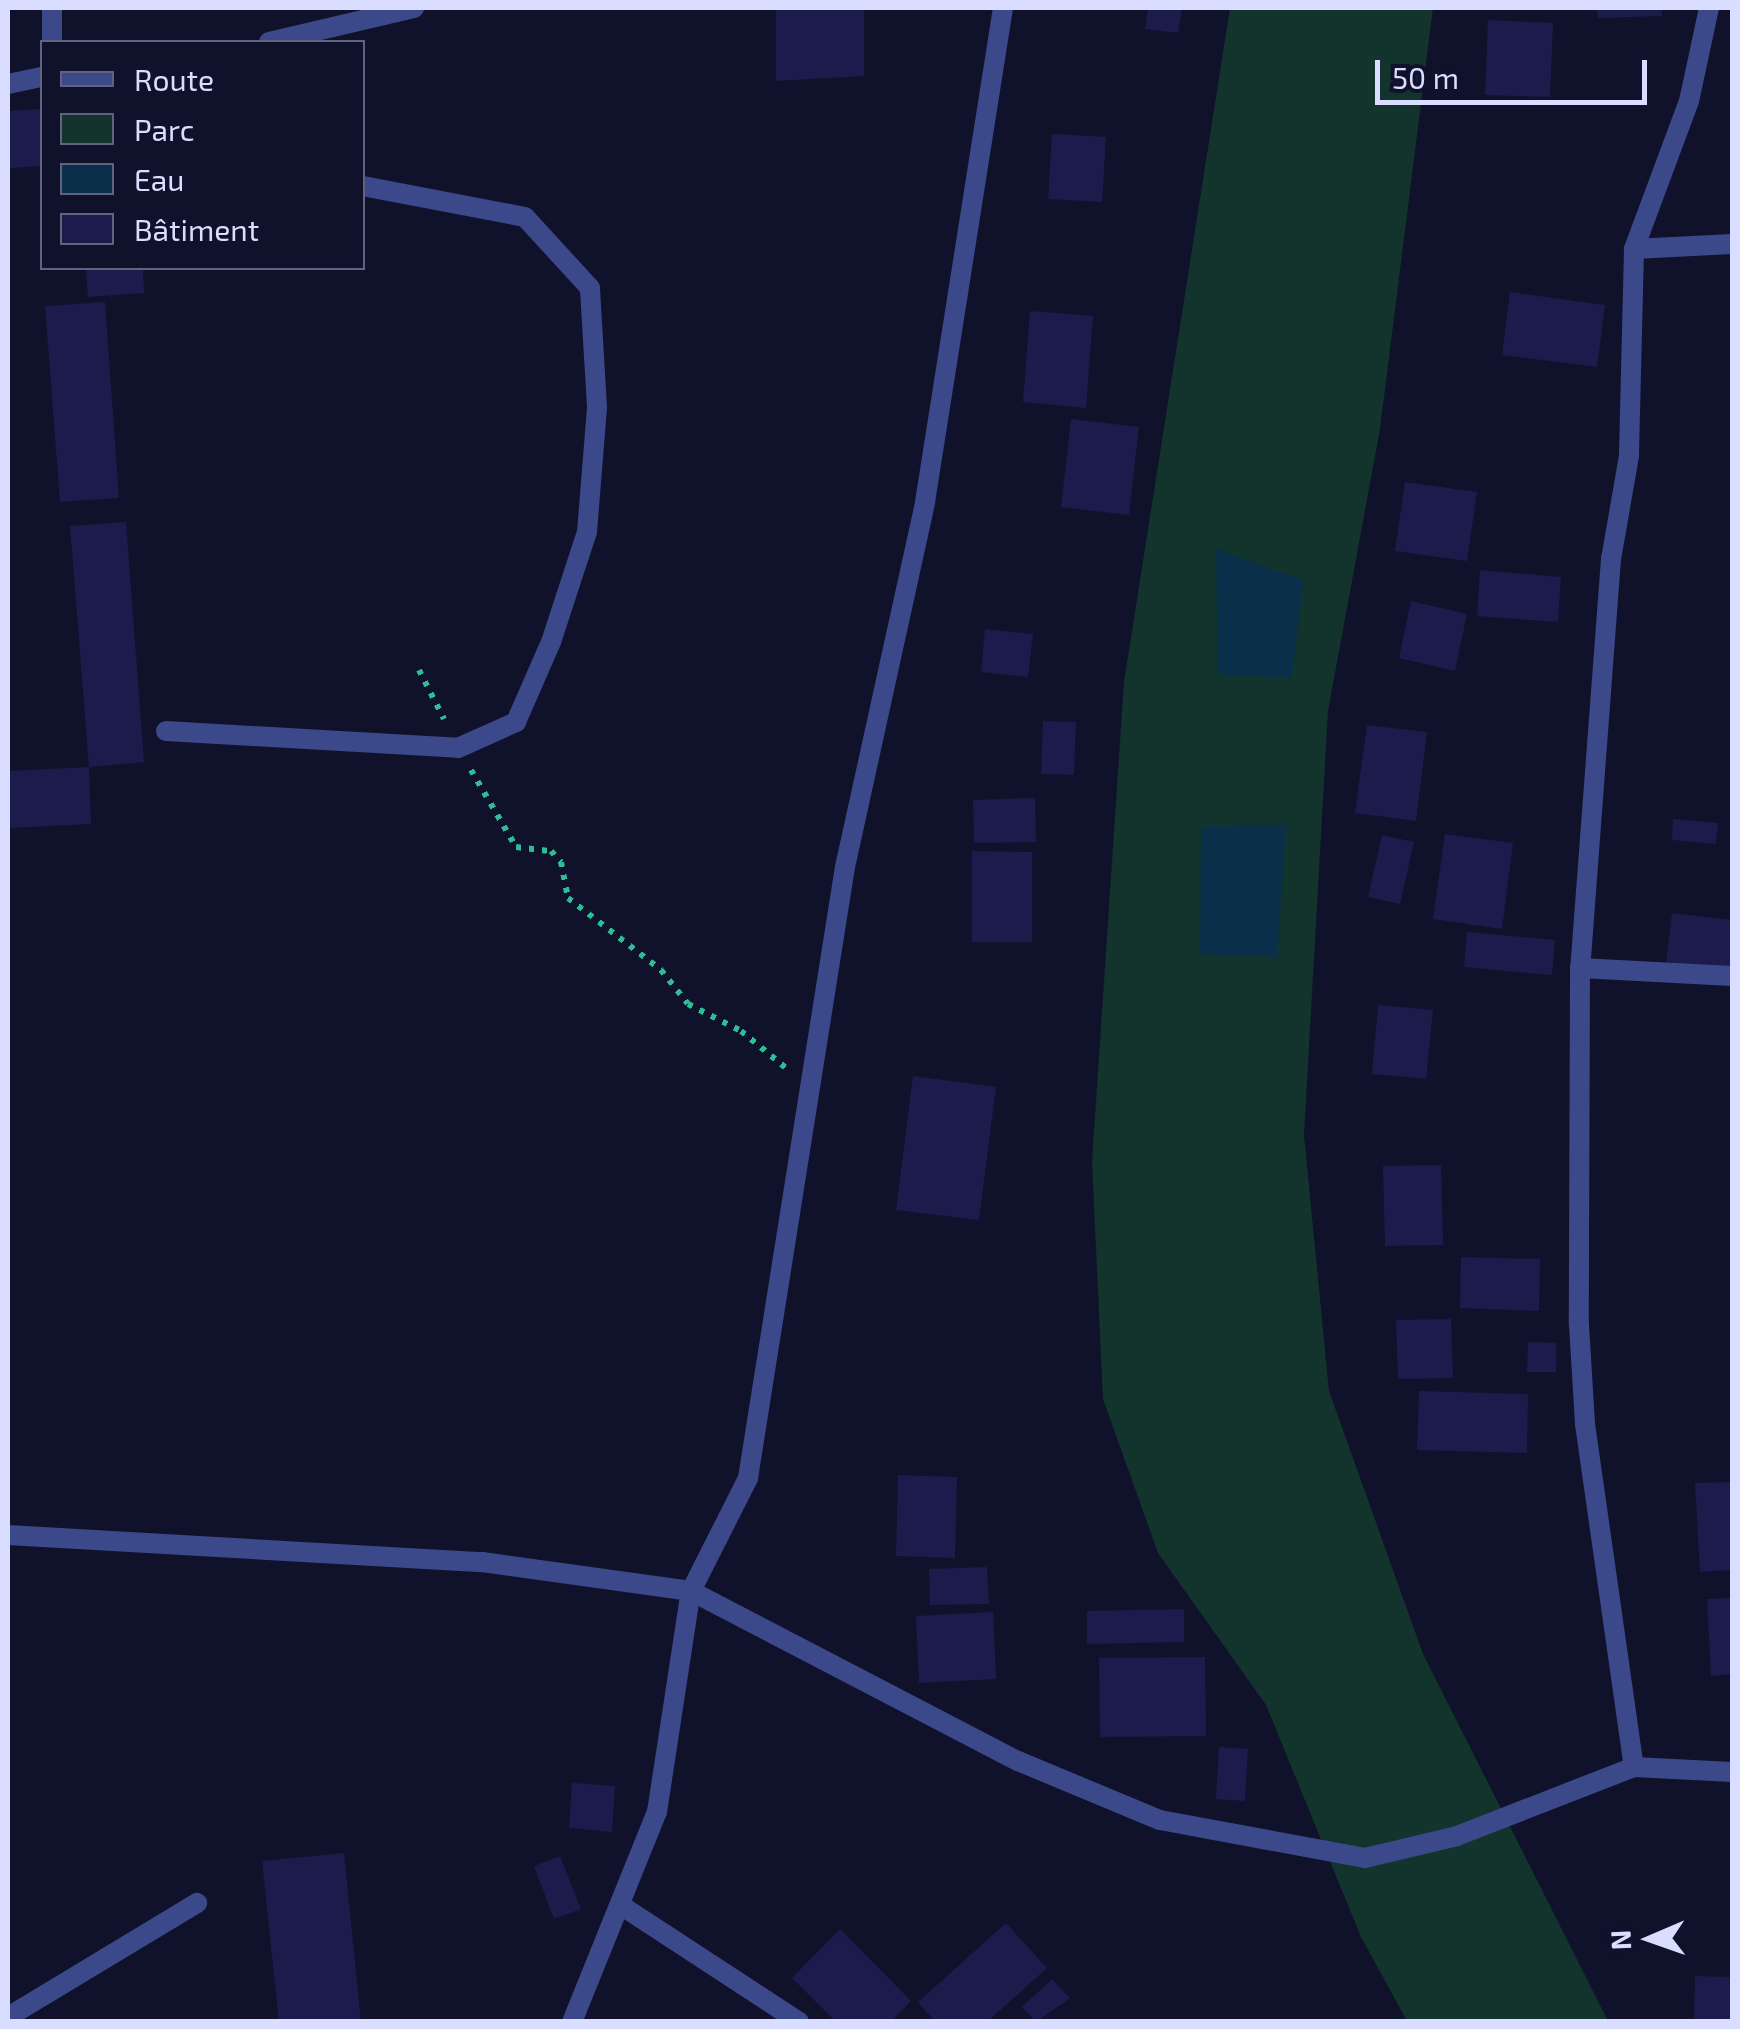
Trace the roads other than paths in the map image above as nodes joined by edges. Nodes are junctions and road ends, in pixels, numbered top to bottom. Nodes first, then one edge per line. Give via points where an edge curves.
1 (52, 8) edge
2 (414, 8) edge
3 (1003, 8) edge
4 (1708, 8) edge
5 (52, 40) edge
6 (278, 40) edge
7 (40, 77) edge
8 (8, 84) edge
9 (365, 187) edge
10 (1732, 244) edge
11 (1634, 249) junction
12 (166, 731) dead end
13 (1580, 968) junction
14 (1732, 976) edge
15 (8, 1535) edge
16 (691, 1590) junction
17 (1634, 1767) junction
18 (1732, 1772) edge
19 (197, 1903) dead end
20 (622, 1906) junction
21 (8, 2017) edge
22 (572, 2022) edge
23 (799, 2022) edge

1 - 5 street
2 - 6 street
3 - 16 street via 925,502 844,867 809,1073 805,1153 748,1478
4 - 11 street via 1690,102
7 - 8 street
9 - 12 street via 525,217 590,288 598,407 587,532 516,722 458,748
10 - 11 street
11 - 13 street via 1629,456 1611,559
13 - 14 street
13 - 17 street via 1585,1424
15 - 16 street via 482,1562
16 - 17 street via 1018,1761 1160,1820 1272,1842 1365,1858 1457,1836
16 - 20 street via 657,1812
17 - 18 street
19 - 21 street
20 - 22 street
20 - 23 street

